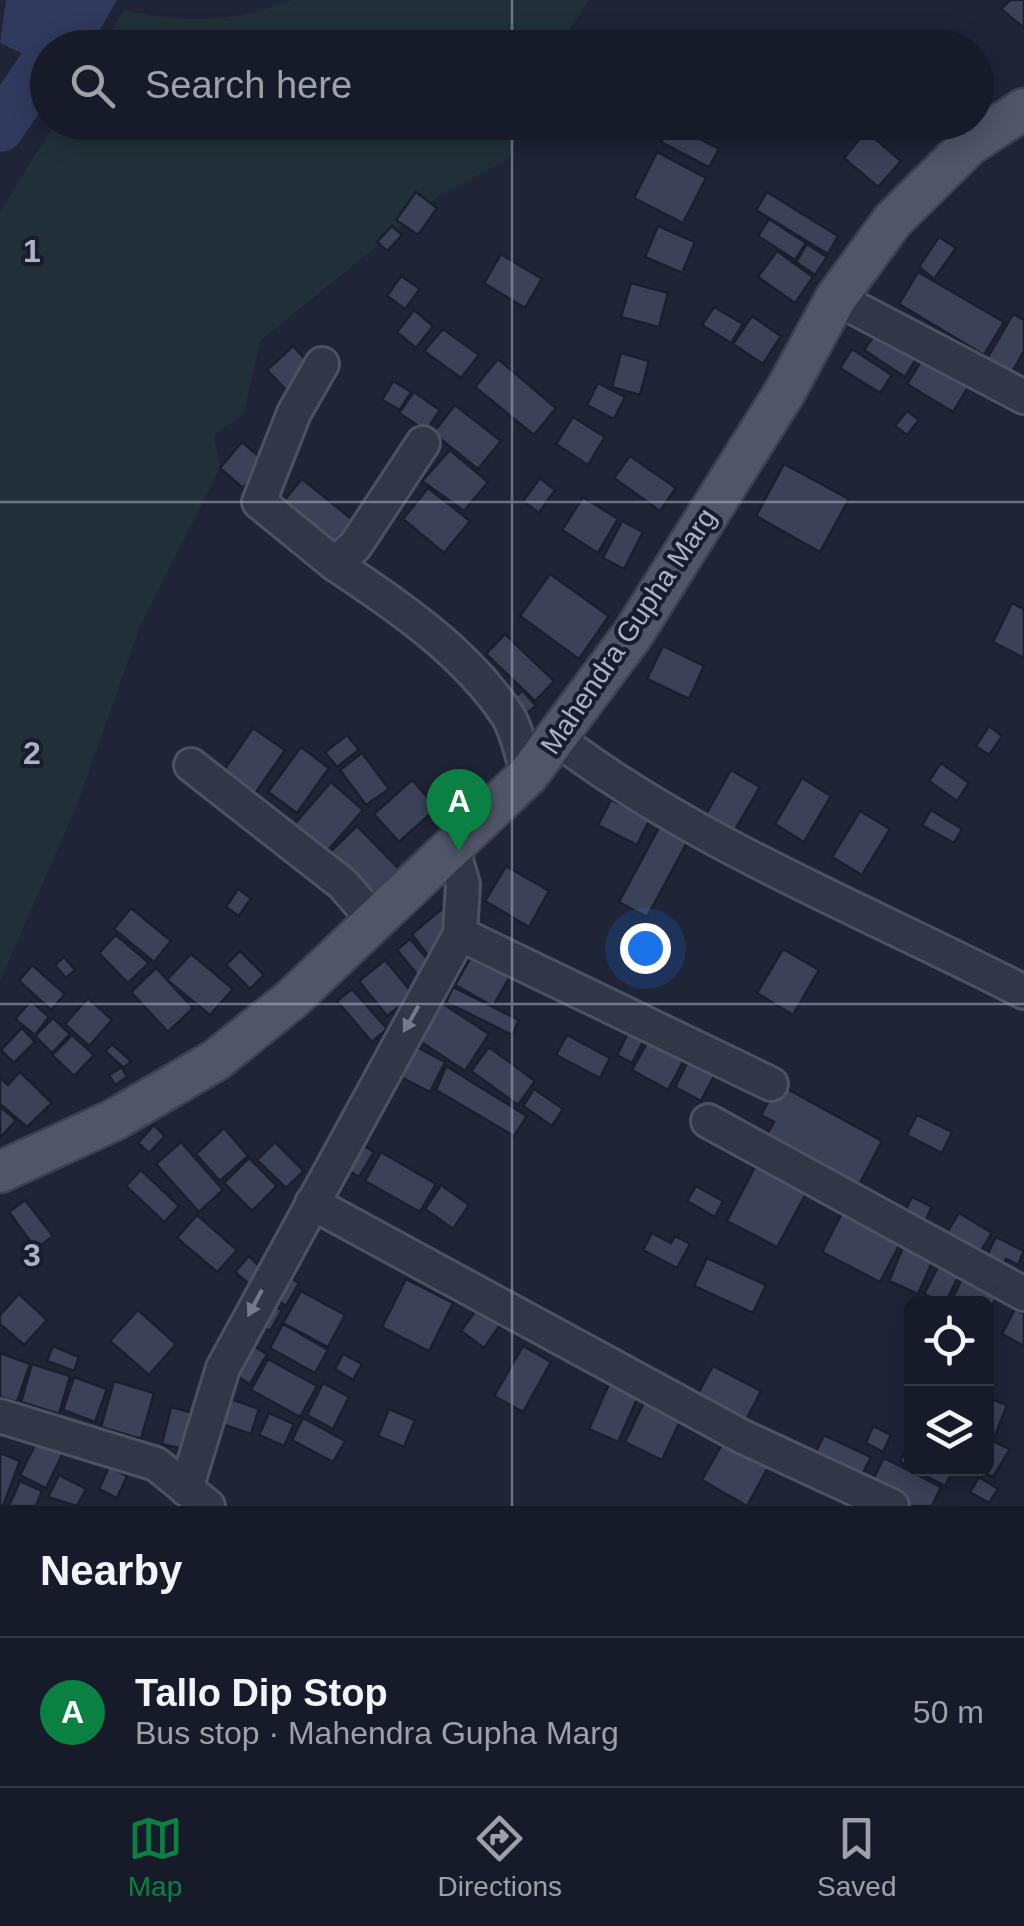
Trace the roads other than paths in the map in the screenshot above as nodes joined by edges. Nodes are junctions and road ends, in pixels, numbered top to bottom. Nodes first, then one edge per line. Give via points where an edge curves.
1 (1024, 109) edge
2 (994, 129) edge
3 (977, 140) edge
4 (836, 298) junction
5 (322, 364) dead end
6 (1024, 397) edge
7 (423, 443) dead end
8 (335, 564) junction
9 (556, 738) junction
10 (191, 765) dead end
11 (528, 775) junction
12 (453, 850) junction
13 (374, 920) junction
14 (460, 934) junction
15 (1024, 992) edge
16 (771, 1084) dead end
17 (708, 1121) dead end
18 (0, 1172) edge
19 (312, 1202) junction
20 (1024, 1294) edge
21 (0, 1416) edge
22 (197, 1498) edge
23 (892, 1506) edge

1 - 2 main road, Mahendra Gupha Marg
3 - 4 main road, Mahendra Gupha Marg via 893,220
4 - 6 street
4 - 9 main road, Mahendra Gupha Marg via 786,390 632,634
5 - 8 street via 294,413 259,502
7 - 8 street via 355,546
8 - 11 street via 469,666 510,720
9 - 11 main road, Mahendra Gupha Marg
9 - 15 street via 670,814
10 - 13 street via 343,884
11 - 12 main road, Mahendra Gupha Marg
12 - 13 main road, Mahendra Gupha Marg
12 - 14 street via 463,884
13 - 18 main road, Mahendra Gupha Marg via 216,1060 114,1120
14 - 16 street
14 -> 19 street
17 - 20 street
19 -> 22 street via 222,1368
19 - 23 street via 744,1437
21 - 22 street via 156,1464

